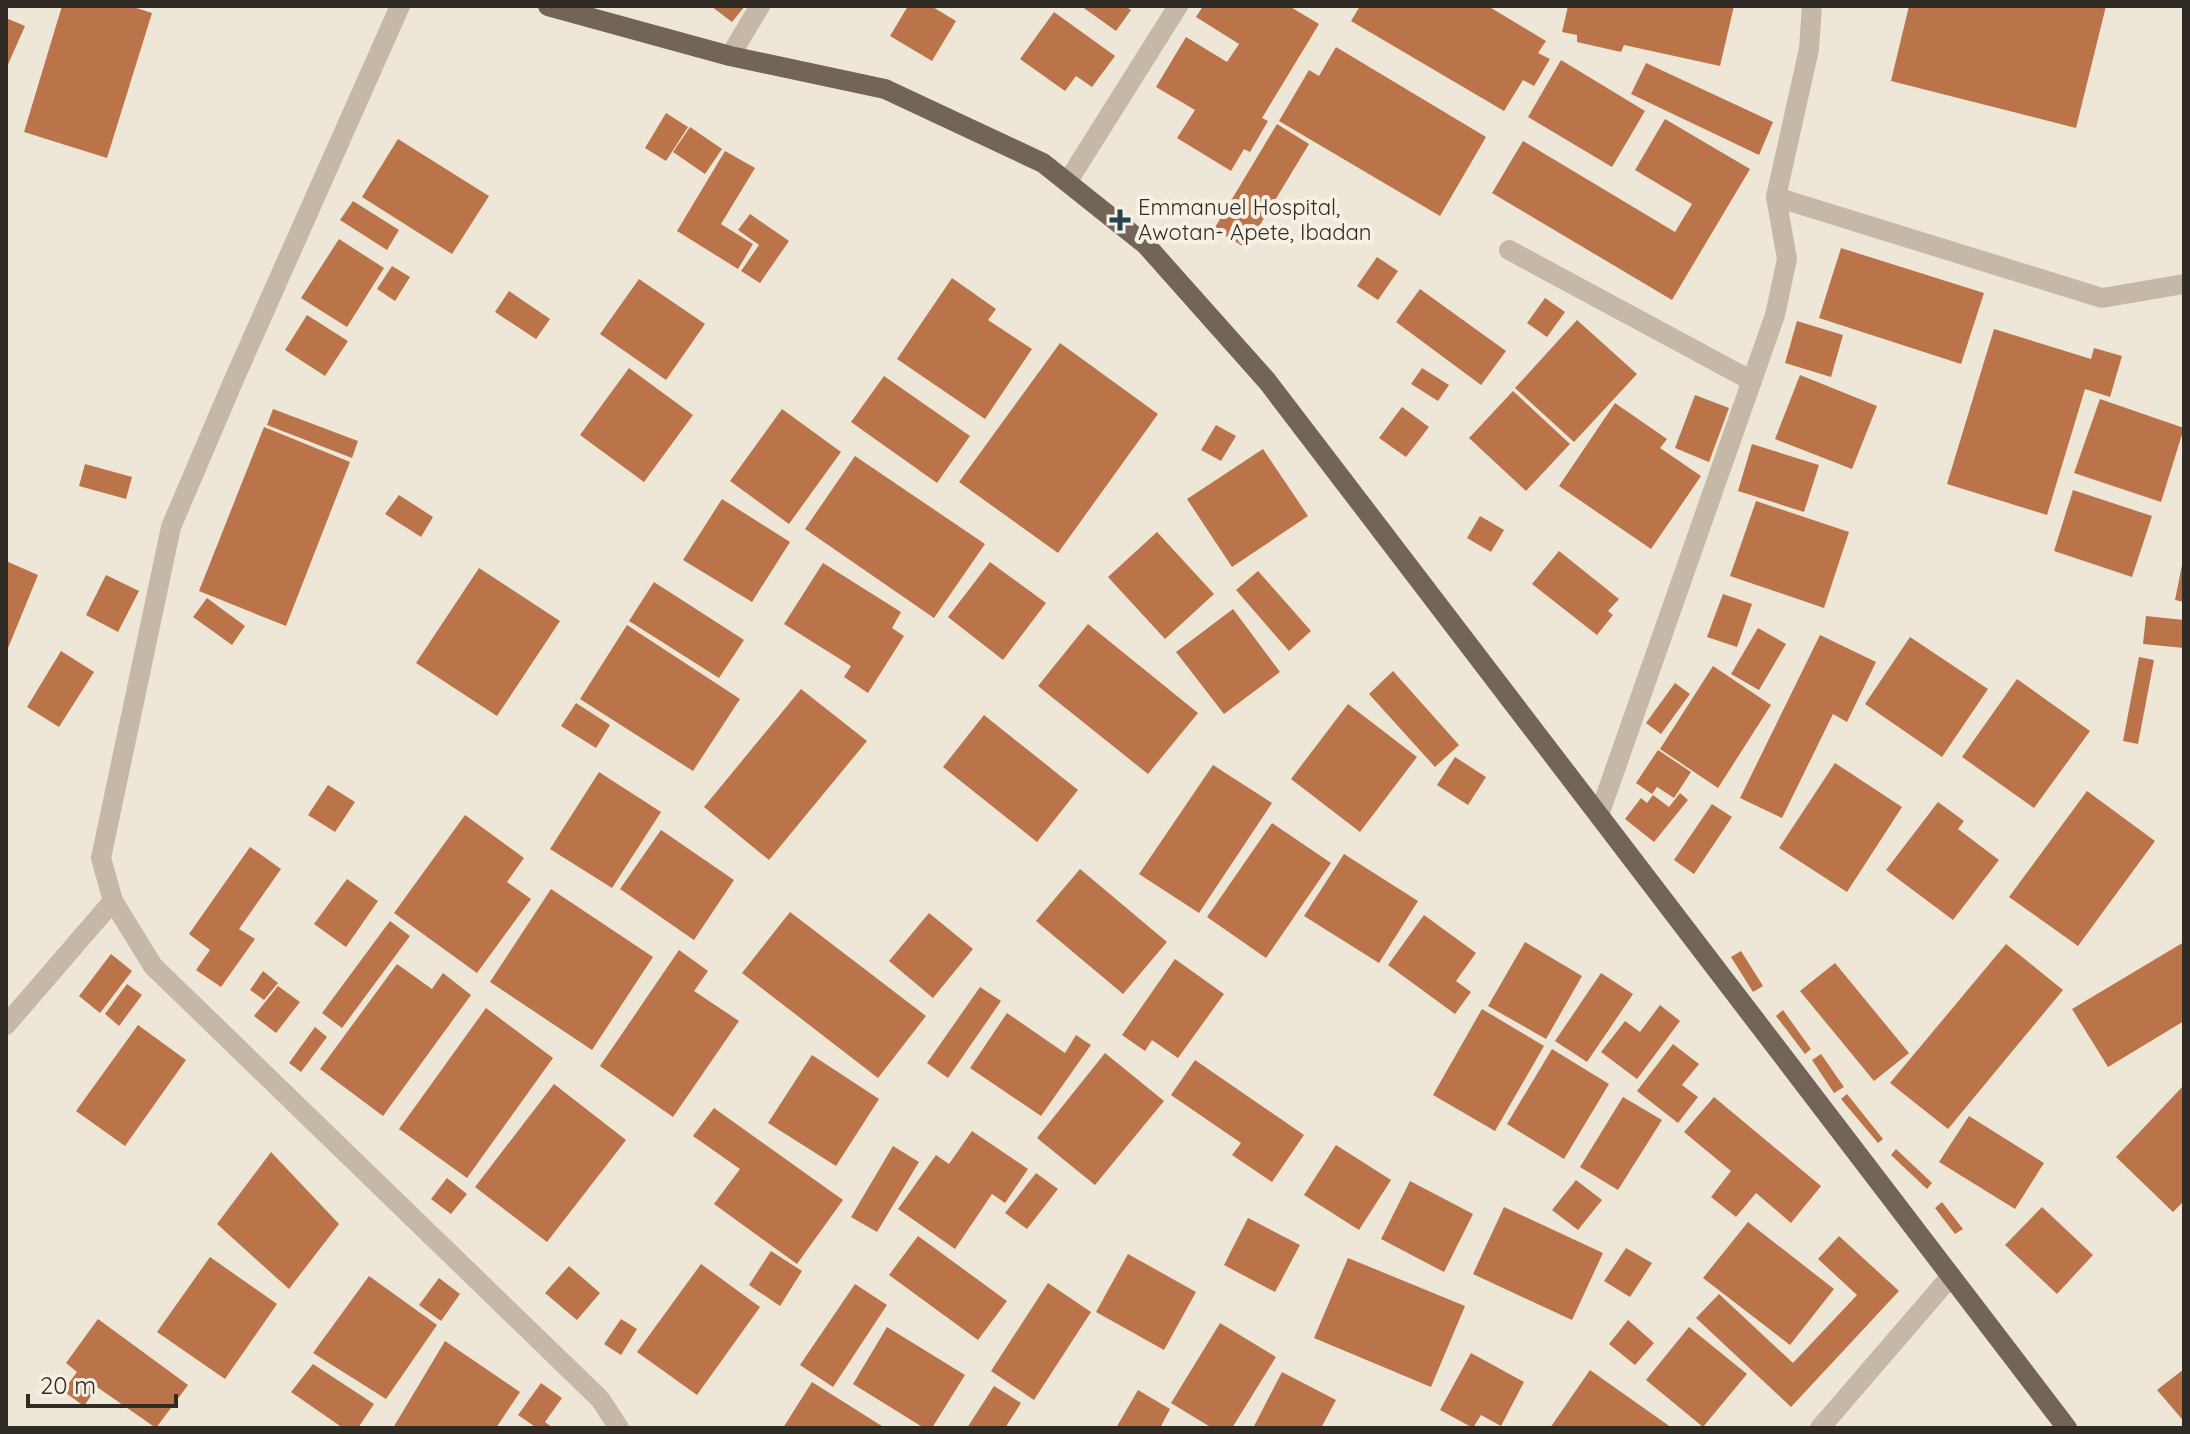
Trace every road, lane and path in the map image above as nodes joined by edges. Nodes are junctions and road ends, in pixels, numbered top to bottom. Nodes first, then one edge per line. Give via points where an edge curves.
1 (400, 6) edge
2 (548, 6) edge
3 (760, 6) edge
4 (1178, 6) edge
5 (1812, 6) edge
6 (730, 56) junction
7 (1068, 181) junction
8 (1776, 197) junction
9 (1509, 250) dead end
10 (2184, 284) edge
11 (1752, 381) junction
12 (1599, 815) junction
13 (113, 901) junction
14 (6, 1025) edge
15 (1951, 1276) junction
16 (619, 1428) edge
17 (1820, 1428) edge
18 (2067, 1428) edge

1 - 13 street via 171,527 101,858
2 - 6 main road
3 - 6 street
4 - 7 street
5 - 8 street via 1809,49
6 - 7 main road via 885,89 1043,163
7 - 12 main road via 1146,245 1267,381
8 - 10 street via 2102,298
8 - 11 street via 1787,259
9 - 11 street
11 - 12 street
12 - 15 main road
13 - 14 street
13 - 16 street via 153,966 600,1399
15 - 17 street
15 - 18 main road

